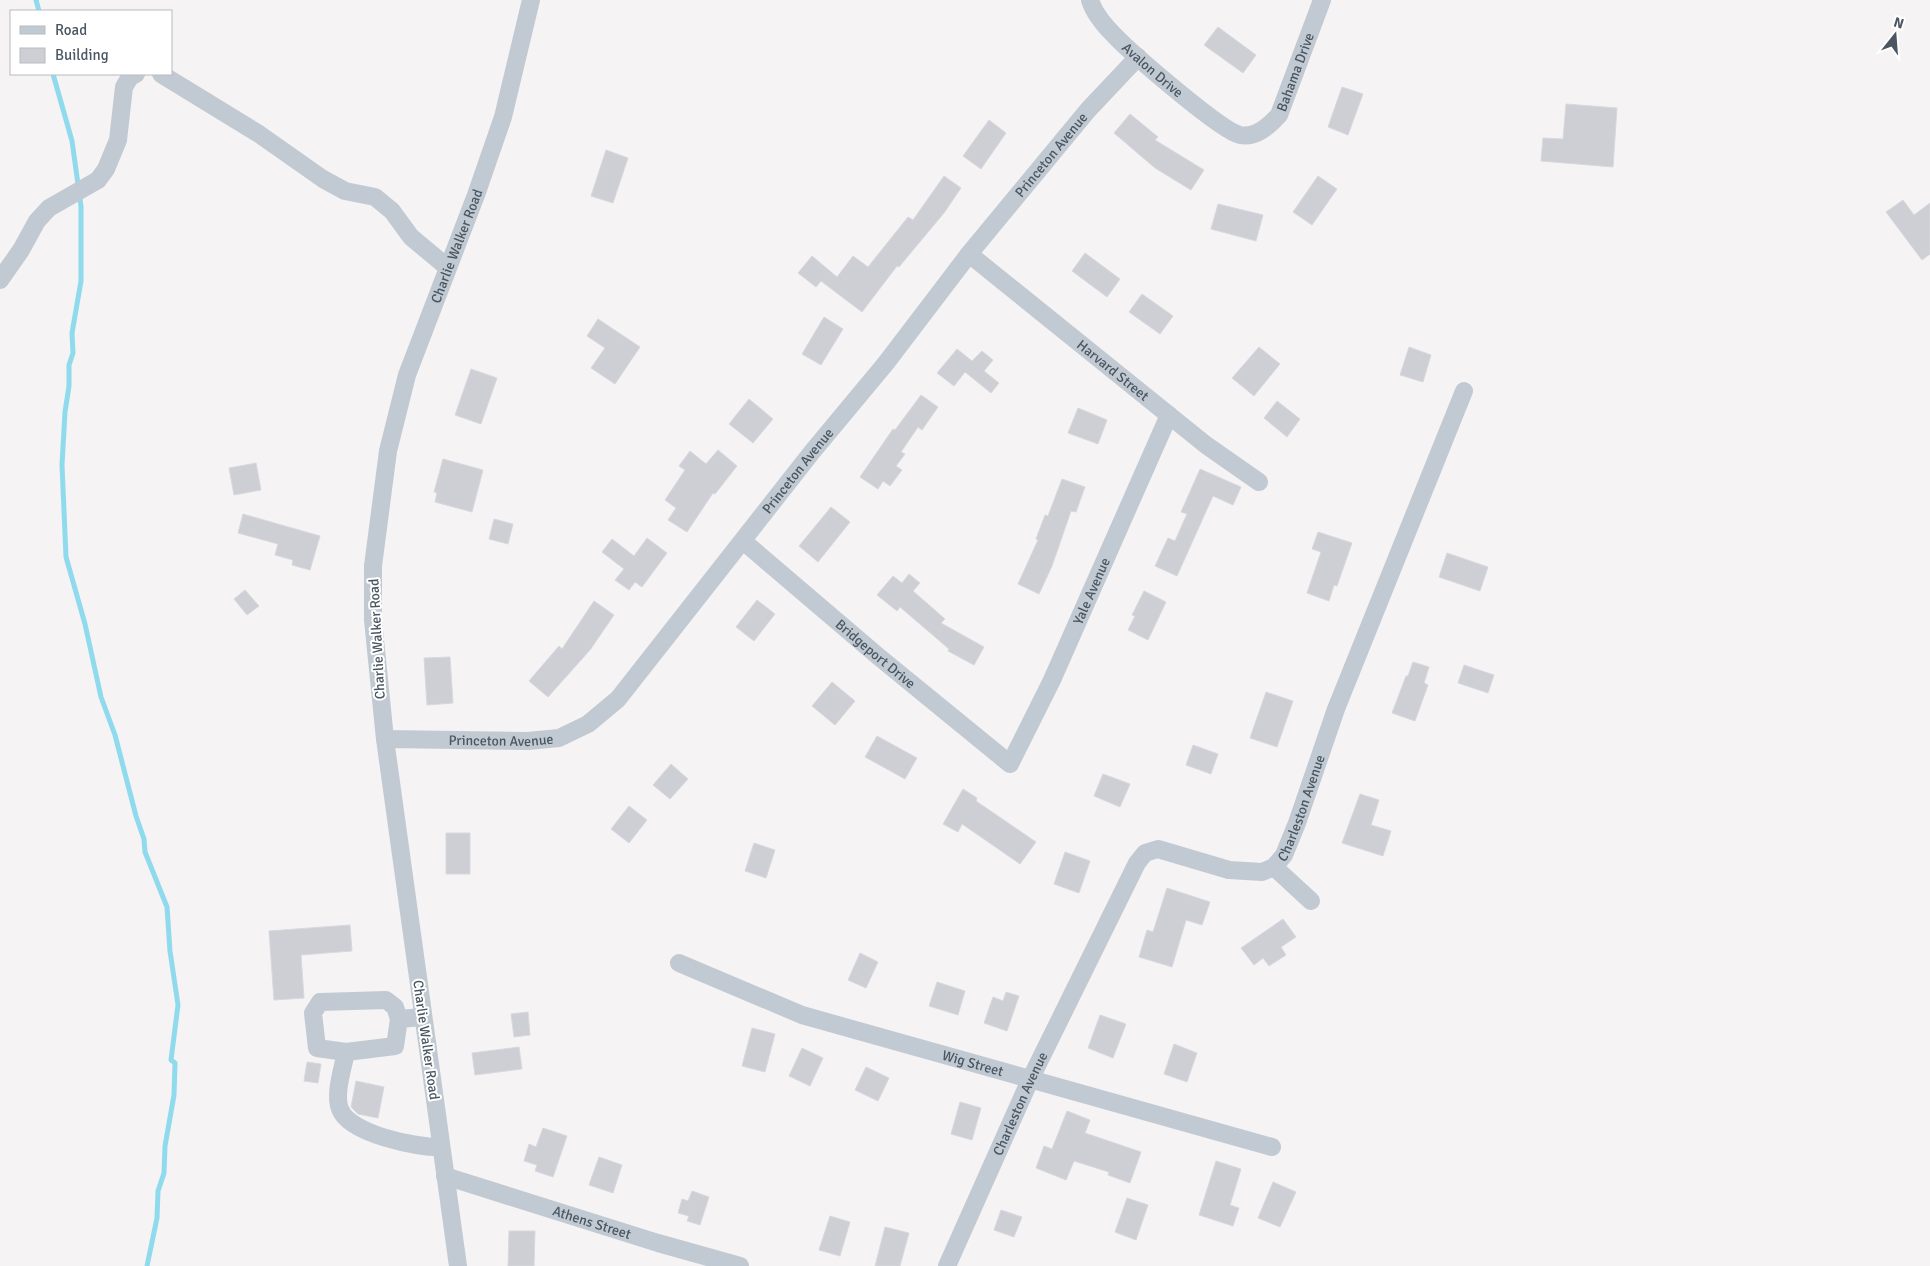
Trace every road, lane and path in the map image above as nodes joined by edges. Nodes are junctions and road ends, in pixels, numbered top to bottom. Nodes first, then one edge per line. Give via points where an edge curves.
1 (531, 0) edge
2 (1090, 0) edge
3 (1322, 0) edge
4 (1138, 56) junction
5 (133, 75) edge
6 (163, 75) edge
7 (1227, 129) joint
8 (970, 254) junction
9 (447, 267) junction
10 (0, 280) edge
11 (1464, 391) dead end
12 (1169, 416) junction
13 (1259, 482) dead end
14 (743, 541) junction
15 (384, 739) junction
16 (1010, 764) joint
17 (1274, 867) junction
18 (1311, 901) dead end
19 (679, 962) dead end
20 (423, 1017) junction
21 (398, 1019) junction
22 (346, 1052) junction
23 (1030, 1080) junction
24 (441, 1147) junction
25 (1272, 1147) dead end
26 (445, 1176) junction
27 (710, 1262) edge
28 (458, 1266) edge
29 (740, 1266) edge
30 (947, 1266) edge

1 - 9 street, Charlie Walker Road via 502,118
2 - 4 street, Avalon Drive via 1093,9 1113,34
3 - 7 street, Bahama Drive via 1279,115 1256,134 1240,135
4 - 7 street, Avalon Drive
4 - 8 street, Princeton Avenue via 1088,110
5 - 10 street via 124,87 114,154 98,180 49,208 37,221
6 - 9 street via 323,179 345,191 374,197 392,212 411,237
8 - 12 street, Harvard Street
8 - 14 street, Princeton Avenue
9 - 15 street, Charlie Walker Road via 406,375 378,513 373,620
11 - 17 street, Charleston Avenue via 1336,709 1298,824 1284,855
12 - 13 street, Harvard Street
12 - 16 street, Yale Avenue via 1052,680
14 - 15 street, Princeton Avenue via 618,699 573,733 528,741
14 - 16 street, Bridgeport Drive
15 - 20 street, Charlie Walker Road
17 - 18 street
17 - 23 street, Charleston Avenue via 1262,872 1230,870 1158,849 1146,853 1137,863
19 - 23 street, Wig Street via 802,1015
20 - 21 street
20 - 24 street, Charlie Walker Road
21 - 22 street via 395,1046
21 - 22 street via 395,1007 386,1000 320,1002 313,1013 317,1048
22 - 24 street via 339,1097 340,1110 346,1118 397,1142
23 - 25 street, Wig Street
23 - 30 street, Charleston Avenue
24 - 26 street, Charlie Walker Road
26 - 27 street, Athens Street
26 - 28 street, Charlie Walker Road
27 - 29 street, Athens Street

